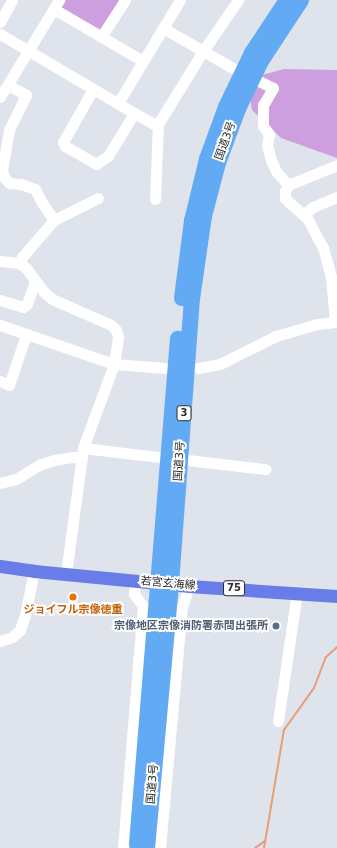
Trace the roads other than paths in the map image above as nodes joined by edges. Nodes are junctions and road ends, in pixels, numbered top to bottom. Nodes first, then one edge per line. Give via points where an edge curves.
1 (12, 0) edge
2 (125, 0) edge
3 (180, 0) edge
4 (238, 0) edge
5 (287, 0) edge
6 (301, 0) edge
7 (56, 5) edge
8 (0, 22) edge
9 (163, 28) junction
10 (0, 34) edge
11 (101, 37) junction
12 (29, 51) junction
13 (203, 51) junction
14 (143, 62) junction
15 (8, 85) junction
16 (93, 89) junction
17 (0, 97) edge
18 (118, 103) junction
19 (134, 113) junction
20 (158, 124) junction
21 (337, 165) edge
22 (288, 185) junction
23 (337, 197) edge
24 (98, 198) dead end
25 (155, 199) dead end
26 (303, 215) junction
27 (54, 220) junction
28 (0, 261) edge
29 (19, 263) junction
30 (35, 280) junction
31 (0, 300) edge
32 (336, 322) edge
33 (0, 325) edge
34 (26, 335) junction
35 (114, 364) junction
36 (165, 368) dead end
37 (198, 368) dead end
38 (0, 382) edge
39 (83, 453) junction
40 (159, 457) dead end
41 (188, 460) dead end
42 (266, 469) dead end
43 (0, 483) edge
44 (0, 566) edge
45 (34, 571) junction
46 (66, 573) junction
47 (135, 581) junction
48 (164, 584) junction
49 (189, 586) junction
50 (297, 593) junction
51 (337, 596) edge
52 (0, 641) edge
53 (278, 721) dead end
54 (123, 848) edge
55 (136, 848) edge
56 (147, 848) edge
57 (160, 848) edge

1 - 8 street
2 - 11 street
3 - 9 street
4 - 13 street
5 - 48 highway, 国道3号 / 3 via 252,53 226,107 196,199 184,272
6 - 48 highway, 国道3号 / 3 via 265,55 241,103 218,163 206,210 192,299
7 - 11 street
7 - 12 street
9 - 13 street
9 - 14 street
10 - 12 street
11 - 14 street
12 - 15 street
12 - 16 street
13 - 20 street
13 - 22 street via 272,88 263,106 263,126 269,134 267,145 271,160 276,171
14 - 18 street
15 - 17 street
15 - 27 street via 26,95 9,130 2,170 4,177 9,183 34,189
16 - 18 street
16 - 19 street via 63,142 65,146 96,164 108,156
18 - 19 street
19 - 20 street
20 - 25 street
21 - 22 street
22 - 26 street via 284,191 285,198
23 - 26 street via 313,207
24 - 27 street
26 - 32 street via 310,223 325,254 331,277
27 - 29 street
28 - 29 street
29 - 30 street
30 - 31 street via 27,304 23,307
30 - 35 street via 52,299 112,325 118,337
32 - 37 street via 316,324 276,336 220,364
33 - 34 street
34 - 35 street
34 - 38 street via 9,385
35 - 36 street
35 - 39 street
39 - 40 street
39 - 43 street via 41,464 16,479
39 - 46 street
41 - 42 street
44 - 45 main road, 若宮玄海線 / 75
45 - 46 main road, 若宮玄海線 / 75
45 - 52 street via 20,630 12,637
46 - 47 main road, 若宮玄海線 / 75
47 - 48 main road, 若宮玄海線 / 75
47 - 54 street via 134,594 144,606
48 - 49 main road, 若宮玄海線 / 75
48 - 55 highway, 国道3号 / 3
48 - 56 highway, 国道3号 / 3
49 - 50 main road, 若宮玄海線 / 75
49 - 57 street via 182,607
50 - 51 main road, 若宮玄海線 / 75
50 - 53 street

